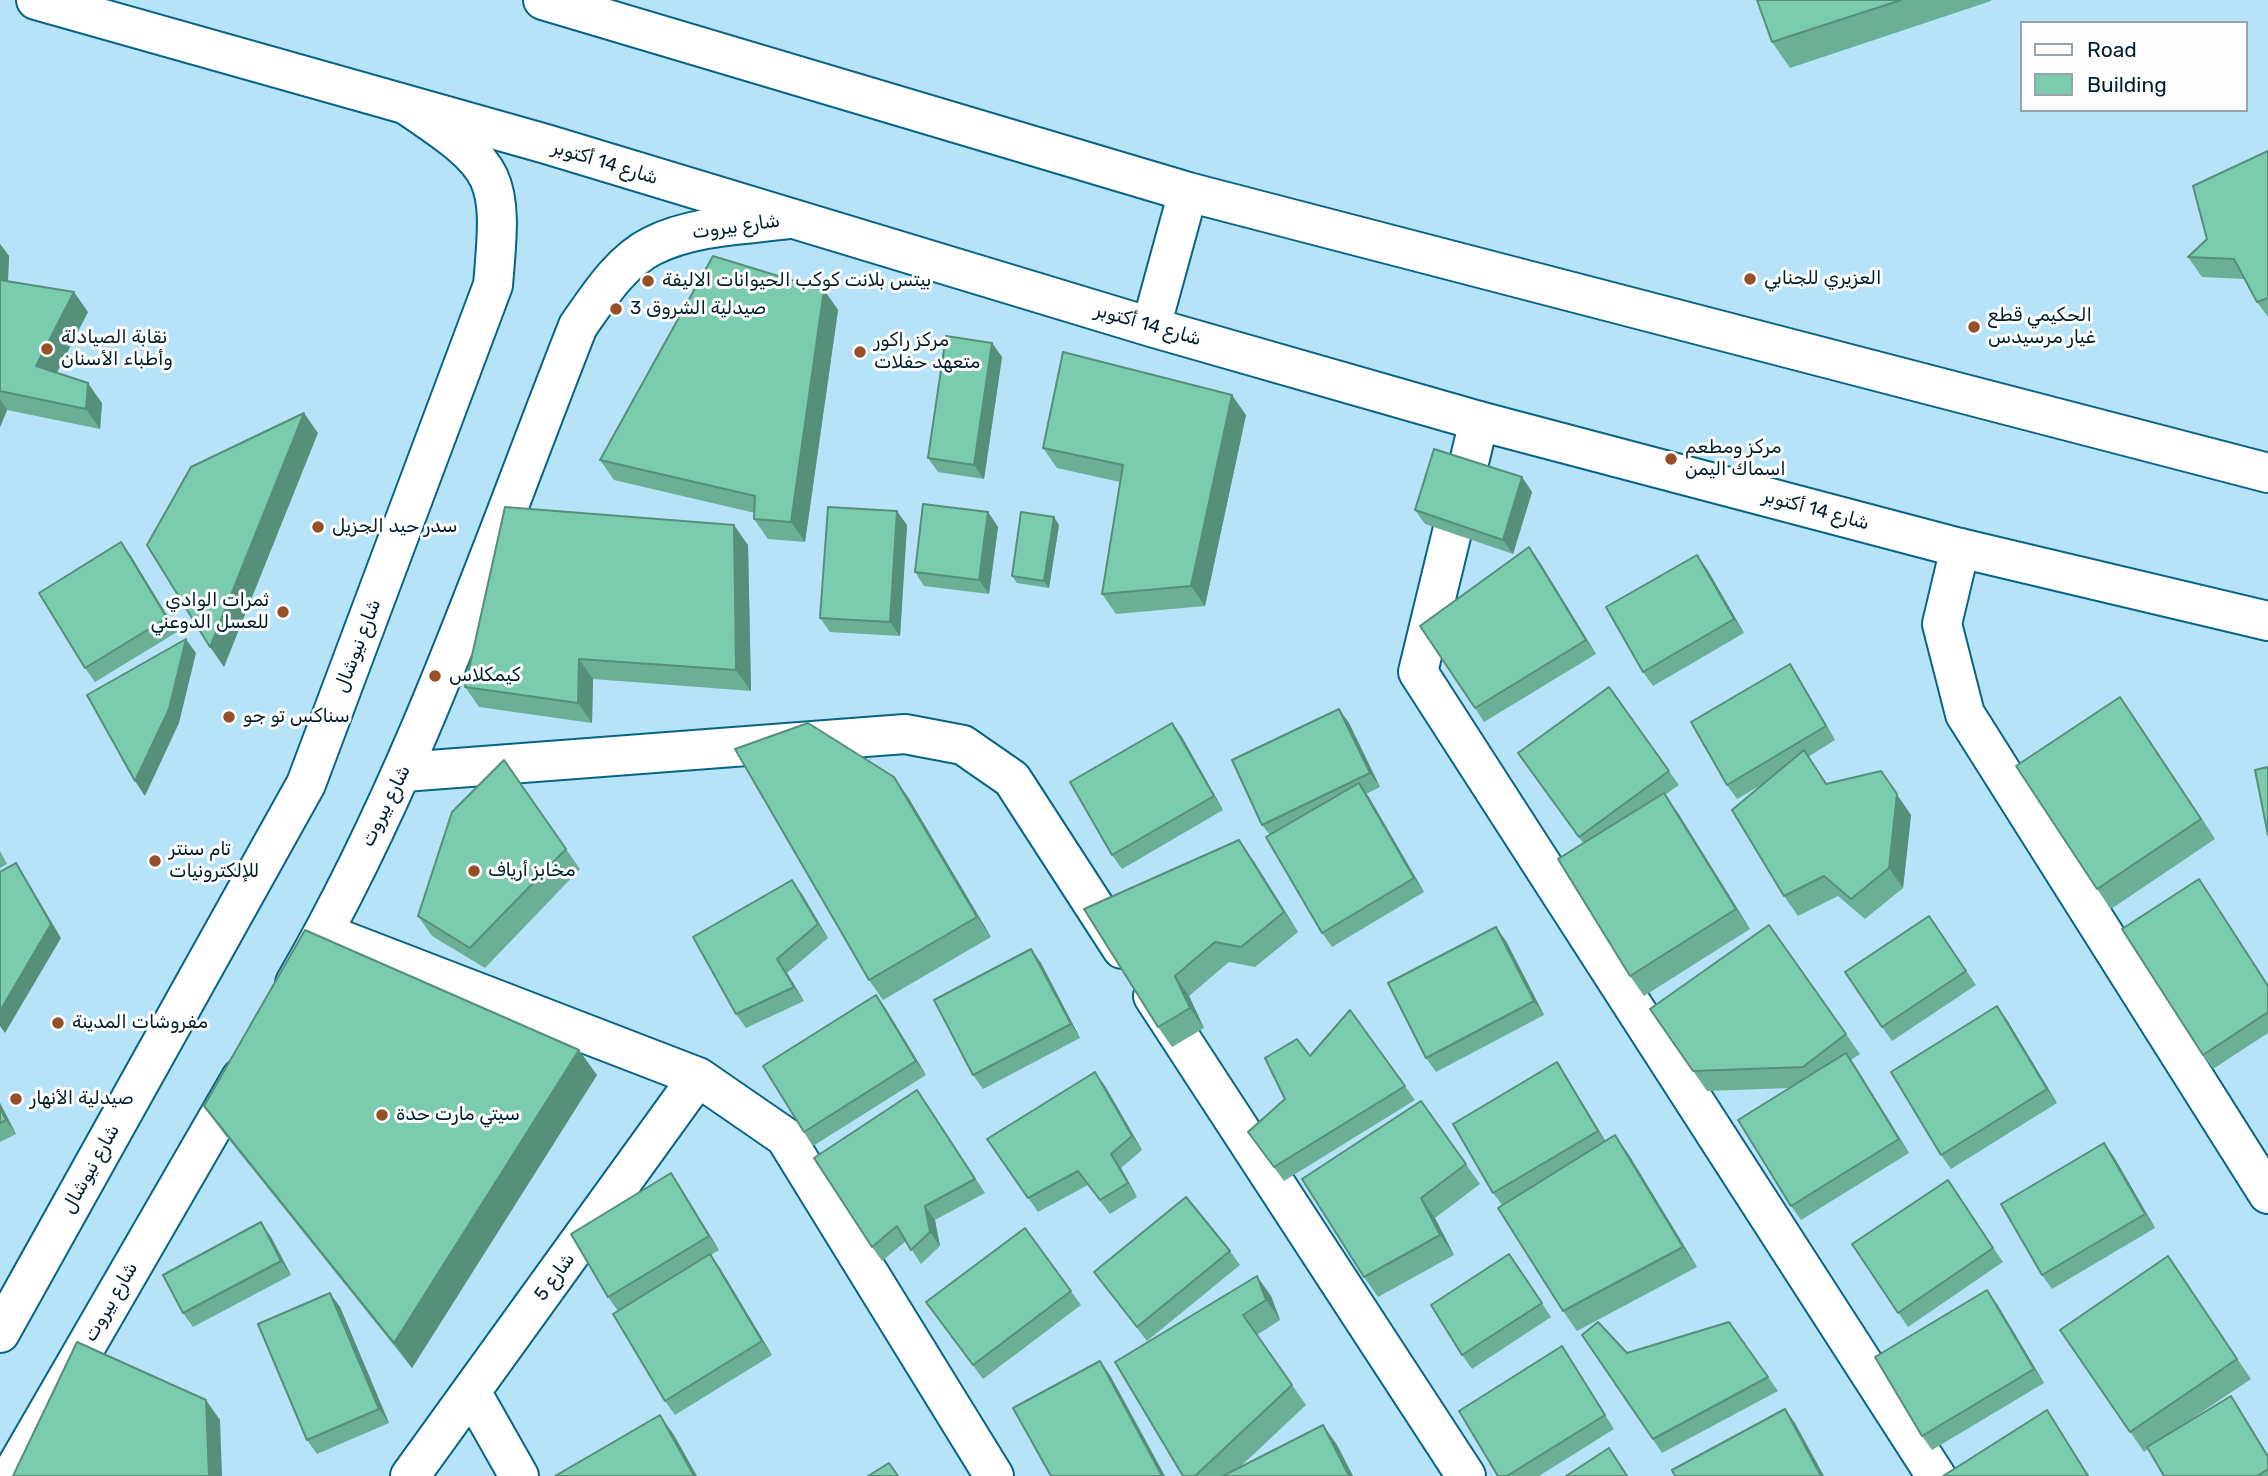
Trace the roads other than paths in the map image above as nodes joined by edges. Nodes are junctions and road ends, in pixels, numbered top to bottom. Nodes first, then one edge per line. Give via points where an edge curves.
1 (36, 0) edge
2 (543, 0) edge
3 (406, 105) junction
4 (1188, 192) junction
5 (790, 219) junction
6 (1151, 327) junction
7 (1479, 421) junction
8 (2268, 473) edge
9 (1960, 548) junction
10 (2268, 621) edge
11 (404, 772) junction
12 (324, 933) junction
13 (698, 1077) junction
14 (2268, 1194) edge
15 (0, 1333) edge
16 (472, 1393) junction
17 (11, 1476) edge
18 (410, 1476) edge
19 (519, 1476) edge
20 (994, 1476) edge
21 (1466, 1476) edge
22 (1936, 1476) edge

1 - 3 main road, شارع 14 أكتوبر
2 - 4 main road
3 - 5 main road, شارع 14 أكتوبر
3 - 15 main road, شارع نيوشال via 483,164 493,180 498,204 493,285 306,783
4 - 6 main road
4 - 8 main road
5 - 6 main road, شارع 14 أكتوبر
5 - 11 main road, شارع بيروت via 709,229 650,247 614,278 578,326
6 - 7 main road, شارع 14 أكتوبر
7 - 9 main road, شارع 14 أكتوبر
7 - 22 main road via 1418,672
9 - 10 main road, شارع 14 أكتوبر
9 - 14 main road via 1942,624 1965,714
11 - 12 main road, شارع بيروت
11 - 21 main road via 905,734 963,745 1012,779
12 - 13 main road
12 - 17 main road, شارع بيروت
13 - 16 main road, شارع 5
13 - 20 main road via 785,1137
16 - 18 main road, شارع 5
16 - 19 main road

